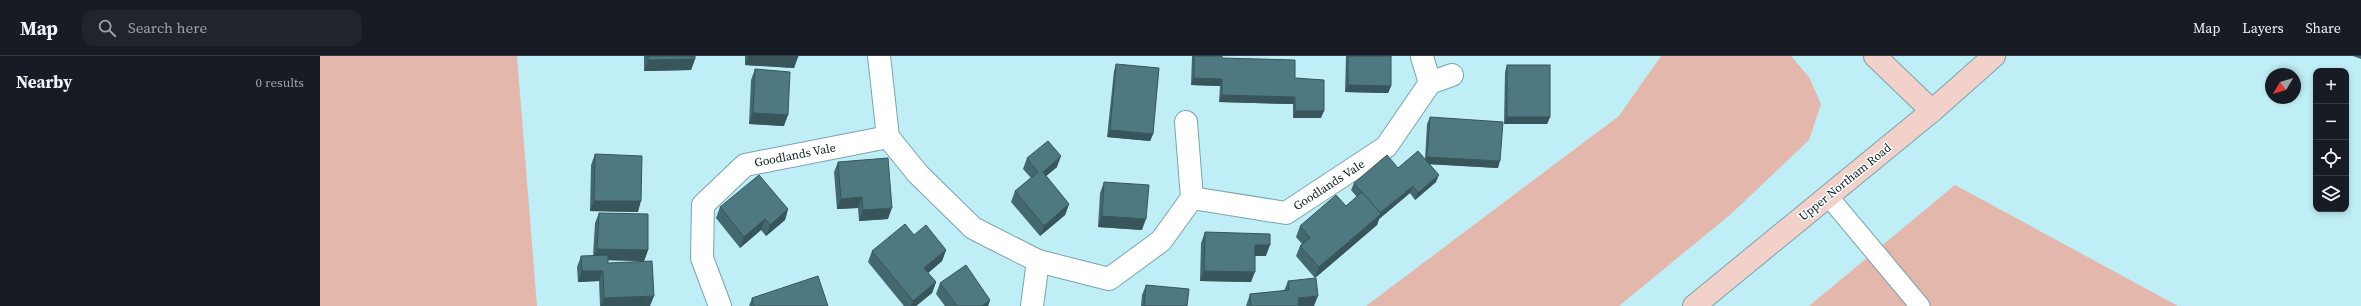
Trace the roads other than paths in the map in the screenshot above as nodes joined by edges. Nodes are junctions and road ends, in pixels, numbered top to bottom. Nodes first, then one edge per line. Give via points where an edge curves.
1 (879, 56) edge
2 (1875, 56) edge
3 (1994, 56) edge
4 (1422, 57) edge
5 (1452, 75) dead end
6 (1430, 84) junction
7 (1932, 111) junction
8 (1186, 122) dead end
9 (888, 137) junction
10 (1828, 196) junction
11 (1192, 198) junction
12 (1038, 261) junction
13 (720, 306) edge
14 (1032, 306) edge
15 (1694, 306) edge
16 (1920, 306) edge

1 - 9 street
2 - 7 main road
3 - 7 main road, Upper Northam Road
4 - 6 street
5 - 6 street
6 - 11 street, Goodlands Vale via 1386,147 1286,213
7 - 10 main road, Upper Northam Road
8 - 11 street
9 - 12 street via 918,174 973,228
9 - 13 street, Goodlands Vale via 745,164 703,205 702,258
10 - 15 main road, Upper Northam Road
10 - 16 lane
11 - 12 street via 1161,241 1109,279
12 - 14 street

